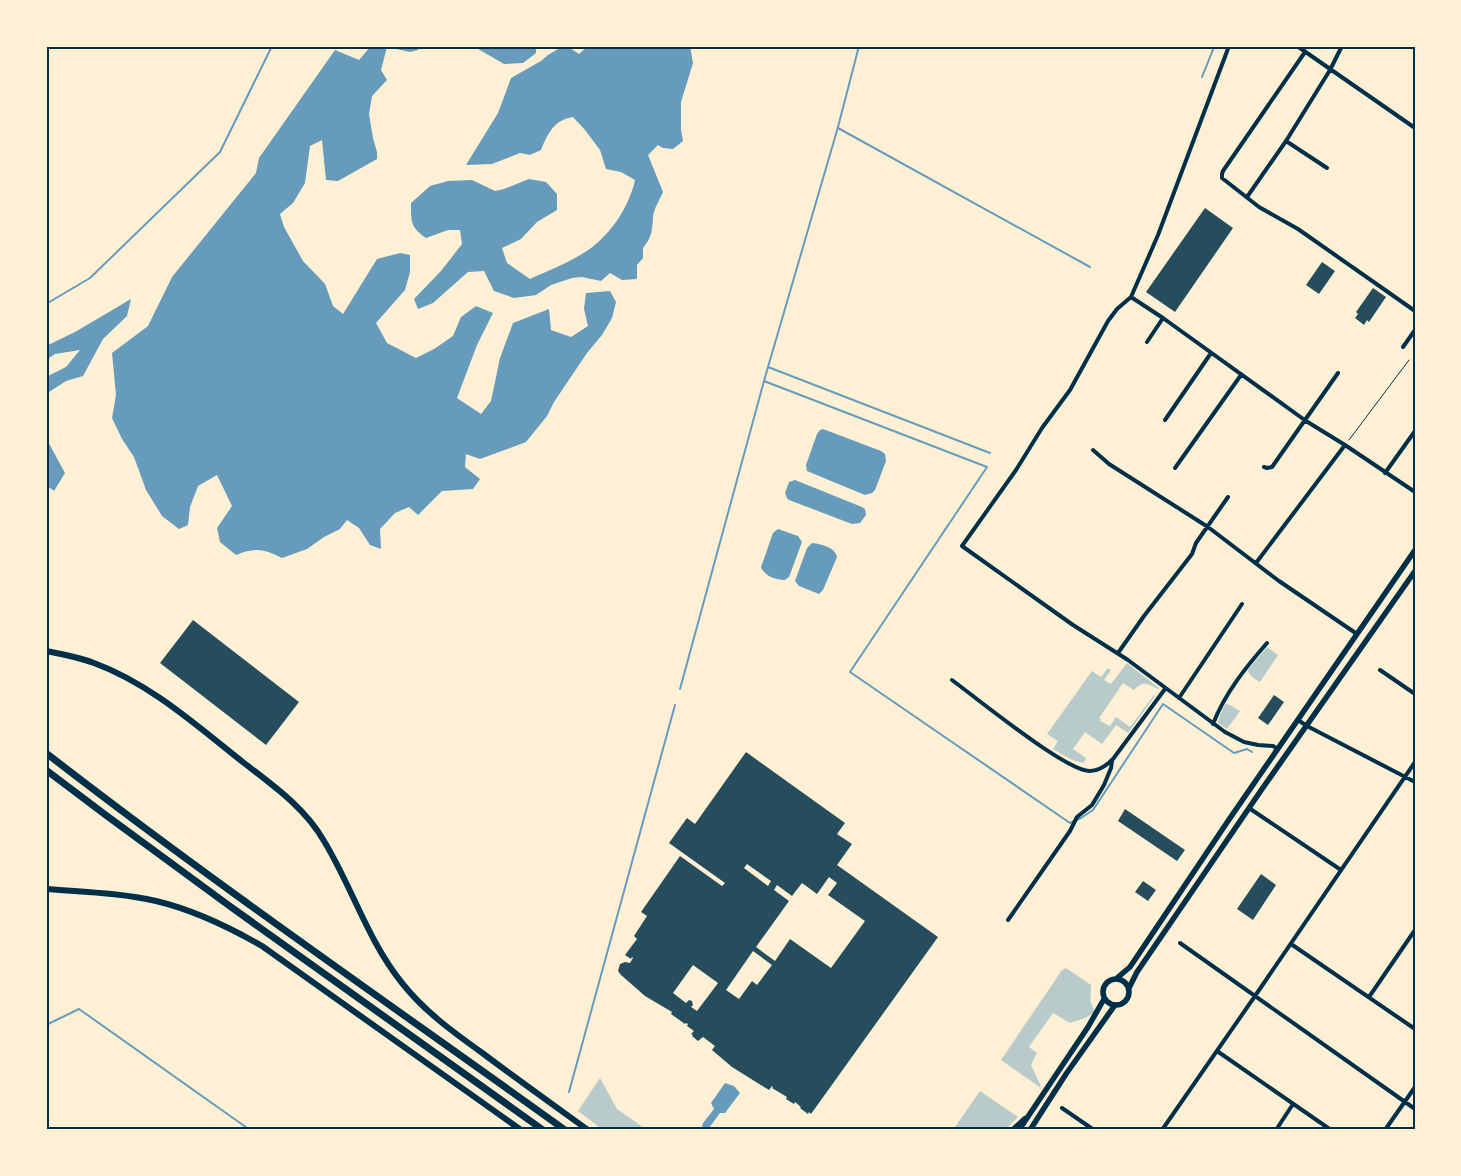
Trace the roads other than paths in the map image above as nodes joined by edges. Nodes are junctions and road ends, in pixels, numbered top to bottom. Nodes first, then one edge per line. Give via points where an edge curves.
1 (1229, 46) edge
2 (1297, 46) edge
3 (1342, 46) edge
4 (1305, 52) junction
5 (1330, 70) junction
6 (1415, 128) edge
7 (1286, 141) junction
8 (1327, 168) dead end
9 (1247, 197) junction
10 (1130, 297) junction
11 (1415, 311) edge
12 (1163, 318) junction
13 (1415, 330) edge
14 (1147, 342) dead end
15 (1403, 347) dead end
16 (1211, 353) junction
17 (1338, 373) dead end
18 (1241, 375) junction
19 (1165, 420) dead end
20 (1306, 421) junction
21 (1415, 431) edge
22 (1346, 445) junction
23 (1093, 450) dead end
24 (1264, 467) dead end
25 (1175, 468) dead end
26 (1385, 473) junction
27 (1415, 492) edge
28 (1228, 498) dead end
29 (1208, 527) junction
30 (1415, 550) edge
31 (1256, 563) junction
32 (1415, 571) edge
33 (1242, 604) dead end
34 (1357, 634) junction
35 (1267, 643) dead end
36 (46, 651) edge
37 (1118, 654) junction
38 (1380, 670) dead end
39 (952, 680) dead end
40 (1165, 689) junction
41 (1415, 694) edge
42 (1179, 698) junction
43 (1298, 720) junction
44 (1213, 724) junction
45 (1307, 726) junction
46 (1278, 749) junction
47 (46, 753) edge
48 (1112, 760) junction
49 (1415, 762) edge
50 (46, 770) edge
51 (1405, 777) junction
52 (1415, 782) edge
53 (1249, 808) junction
54 (1341, 870) junction
55 (46, 889) edge
56 (1008, 920) dead end
57 (1415, 930) edge
58 (1180, 943) dead end
59 (1291, 944) junction
60 (1116, 978) junction
61 (1129, 988) junction
62 (1255, 996) junction
63 (1369, 997) junction
64 (1104, 999) junction
65 (1115, 1005) junction
66 (1415, 1029) edge
67 (1217, 1051) junction
68 (1415, 1087) edge
69 (1404, 1102) junction
70 (1294, 1104) junction
71 (1062, 1108) dead end
72 (1415, 1109) edge
73 (1025, 1119) junction
74 (1031, 1129) edge
75 (521, 1130) edge
76 (543, 1130) edge
77 (565, 1130) edge
78 (588, 1130) edge
79 (1013, 1130) edge
80 (1019, 1130) edge
81 (1094, 1130) edge
82 (1162, 1130) edge
83 (1276, 1130) edge
84 (1331, 1130) edge
85 (1385, 1130) edge

1 - 10 street via 1167,212
2 - 4 street
3 - 5 street
4 - 5 street
4 - 9 street via 1222,174 1225,182
5 - 6 street
5 - 7 street
7 - 8 street
7 - 9 street
9 - 11 street
10 - 12 street
10 - 37 street via 1108,321 1070,390 962,546
12 - 14 street
12 - 16 street
13 - 15 street
16 - 18 street
16 - 19 street
17 - 20 street
18 - 20 street
18 - 25 street
20 - 22 street
20 - 24 street via 1272,467
21 - 26 street
22 - 26 street
22 - 31 street
23 - 29 street via 1109,464
26 - 27 street
28 - 29 street
29 - 31 street
29 - 37 street via 1192,554
30 - 34 main road
31 - 34 street
32 - 45 main road
33 - 42 street
34 - 43 main road
35 - 44 street via 1240,676
36 - 78 main road via 101,666 154,694 293,803 312,822 324,841 380,951 407,990 444,1025
37 - 40 street
38 - 41 street
39 - 48 street via 1072,766 1090,771 1106,766
40 - 42 street
40 - 48 street
42 - 44 street
43 - 45 street
43 - 46 main road
44 - 46 street via 1244,742
45 - 51 street
45 - 53 main road
46 - 60 main road via 1130,967
47 - 77 highway via 230,890
48 - 56 street via 1104,785 1092,805 1077,817
49 - 51 street
50 - 76 highway
51 - 52 street
51 - 54 street
53 - 54 street
53 - 61 main road
54 - 59 street
55 - 75 main road via 156,901 237,932 262,946
57 - 63 street
58 - 62 street
59 - 62 street
59 - 63 street
60 - 61 main road via 1125,981
60 - 64 main road via 1104,986
61 - 65 main road via 1126,1000
62 - 67 street
62 - 69 street
63 - 66 street
64 - 65 main road
64 - 73 main road
65 - 74 main road
67 - 70 street
67 - 82 street
68 - 69 street
69 - 72 street
69 - 85 street
70 - 83 street
70 - 84 street
71 - 81 street
73 - 79 main road
73 - 80 main road

